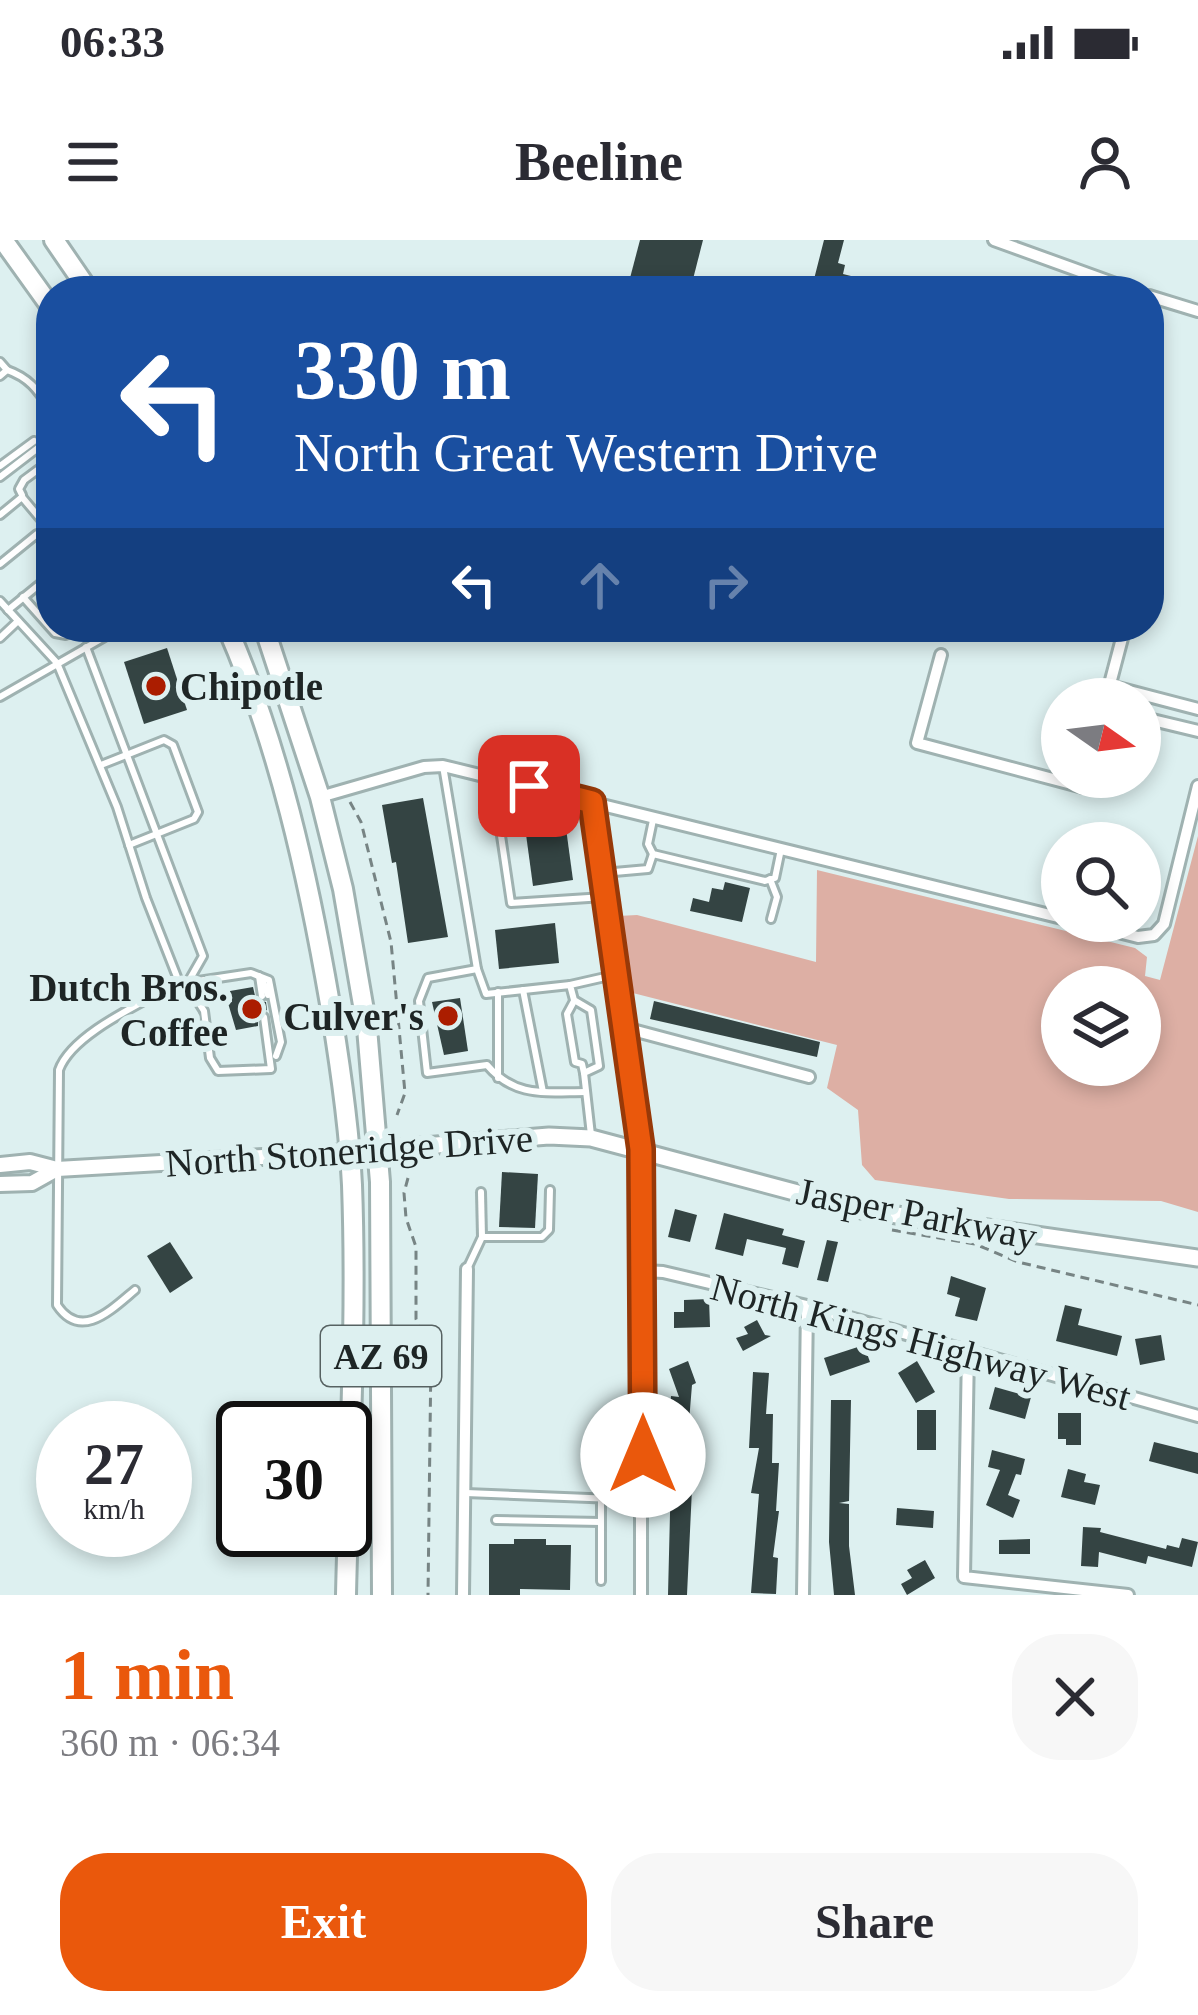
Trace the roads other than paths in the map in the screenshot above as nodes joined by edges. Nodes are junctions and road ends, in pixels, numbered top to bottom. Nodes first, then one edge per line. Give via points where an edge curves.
1 (3, 240) edge
2 (53, 240) edge
3 (994, 240) edge
4 (78, 276) edge
5 (1094, 276) edge
6 (36, 287) edge
7 (1164, 301) edge
8 (1198, 311) edge
9 (0, 362) edge
10 (3, 373) edge
11 (36, 388) edge
12 (34, 440) dead end
13 (36, 446) edge
14 (0, 466) edge
15 (36, 471) edge
16 (0, 477) edge
17 (22, 497) junction
18 (36, 514) edge
19 (0, 515) edge
20 (36, 536) edge
21 (0, 564) edge
22 (36, 587) edge
23 (23, 597) junction
24 (0, 601) edge
25 (8, 610) junction
26 (36, 612) edge
27 (19, 621) junction
28 (0, 638) edge
29 (36, 640) edge
30 (38, 642) edge
31 (95, 642) edge
32 (232, 642) edge
33 (269, 642) edge
34 (1121, 642) edge
35 (86, 647) junction
36 (941, 655) dead end
37 (57, 663) junction
38 (1112, 678) edge
39 (0, 697) edge
40 (1161, 702) edge
41 (1198, 709) edge
42 (1161, 722) edge
43 (1198, 731) edge
44 (129, 754) junction
45 (101, 765) junction
46 (442, 766) junction
47 (1041, 776) edge
48 (498, 778) junction
49 (1198, 785) edge
50 (320, 797) junction
51 (592, 802) junction
52 (654, 817) junction
53 (159, 832) junction
54 (130, 845) junction
55 (781, 848) junction
56 (653, 854) junction
57 (603, 873) junction
58 (770, 879) junction
59 (607, 897) junction
60 (1041, 913) edge
61 (771, 920) dead end
62 (1161, 927) edge
63 (477, 969) junction
64 (618, 974) junction
65 (259, 976) junction
66 (183, 983) junction
67 (570, 985) junction
68 (524, 990) junction
69 (498, 992) junction
70 (265, 996) dead end
71 (574, 1000) junction
72 (265, 1017) dead end
73 (626, 1028) junction
74 (277, 1056) dead end
75 (584, 1073) junction
76 (809, 1077) dead end
77 (498, 1078) junction
78 (543, 1092) junction
79 (586, 1092) junction
80 (591, 1138) junction
81 (379, 1149) junction
82 (641, 1149) junction
83 (349, 1152) junction
84 (0, 1165) edge
85 (57, 1169) junction
86 (0, 1184) edge
87 (550, 1190) dead end
88 (481, 1192) dead end
89 (482, 1237) junction
90 (1198, 1258) edge
91 (467, 1269) joint
92 (644, 1271) junction
93 (135, 1290) dead end
94 (807, 1306) junction
95 (968, 1351) junction
96 (1198, 1416) edge
97 (464, 1493) junction
98 (601, 1499) junction
99 (643, 1501) junction
100 (496, 1520) dead end
101 (601, 1522) junction
102 (601, 1581) dead end
103 (346, 1595) edge
104 (382, 1595) edge
105 (463, 1595) edge
106 (641, 1595) edge
107 (803, 1595) edge
108 (1128, 1595) edge

1 - 6 main road
2 - 4 main road
3 - 5 street
7 - 8 street
9 - 10 lane
10 - 11 lane
12 - 14 lane
13 - 16 lane
15 - 17 lane via 19,489
17 - 18 lane
17 - 19 lane
20 - 21 lane
22 - 23 lane
23 - 25 lane
23 - 26 lane
24 - 25 lane
25 - 27 lane
27 - 28 lane
27 - 29 lane
30 - 37 lane
31 - 35 lane
32 - 83 main road, AZ 69 via 297,839
33 - 50 main road, AZ 69
34 - 38 street
35 - 37 lane
35 - 44 lane
36 - 47 street via 917,743
37 - 39 lane
37 - 45 lane
40 - 41 street
42 - 43 street
44 - 45 lane
44 - 53 lane
44 - 53 lane via 164,740 173,746 198,812
45 - 54 lane
46 - 48 street
46 - 50 street
46 - 63 lane
48 - 51 street
48 - 59 lane via 511,903
49 - 62 street
50 - 81 main road, AZ 69 via 360,980
51 - 52 street
51 - 57 street
52 - 55 street
52 - 56 lane via 647,844
53 - 54 lane
53 - 66 lane via 203,956
54 - 66 lane
55 - 58 lane
55 - 60 street
56 - 57 lane via 649,869
56 - 58 lane
57 - 59 street
58 - 61 lane via 778,897
59 - 64 street
63 - 69 lane via 486,994
63 - 77 lane via 428,978 418,1001 428,1073 487,1065
64 - 67 lane
64 - 73 street
65 - 66 lane
65 - 70 lane
65 - 74 lane via 273,987
66 - 72 lane via 204,1011 218,1071 271,1069
66 - 85 lane via 65,1054
67 - 68 lane
67 - 71 lane
68 - 69 lane
68 - 78 lane
69 - 77 lane
71 - 75 lane via 567,1014
71 - 75 lane via 591,1010 599,1066
73 - 76 street
73 - 82 street
75 - 79 lane
77 - 78 lane
78 - 79 lane
79 - 80 lane
80 - 81 main road, North Stoneridge Drive
80 - 82 main road, North Stoneridge Drive
81 - 83 main road, North Stoneridge Drive
81 - 104 main road, AZ 69
82 - 90 main road, Jasper Parkway via 862,1210
82 - 92 street
83 - 85 street, North Stoneridge Drive
83 - 103 main road, AZ 69
84 - 85 street, North Stoneridge Drive
85 - 86 street, North Stoneridge Drive via 32,1183
85 - 93 lane via 57,1305 64,1316 89,1323
87 - 89 lane via 542,1237
88 - 89 lane
89 - 91 lane
91 - 97 street
92 - 94 street, North Kings Highway West
92 - 99 street
94 - 95 street, North Kings Highway West
94 - 107 street
95 - 96 street, North Kings Highway West
95 - 108 street via 964,1577
97 - 98 lane
97 - 105 street
98 - 99 lane
98 - 101 lane
99 - 106 street
100 - 101 lane
101 - 102 lane

